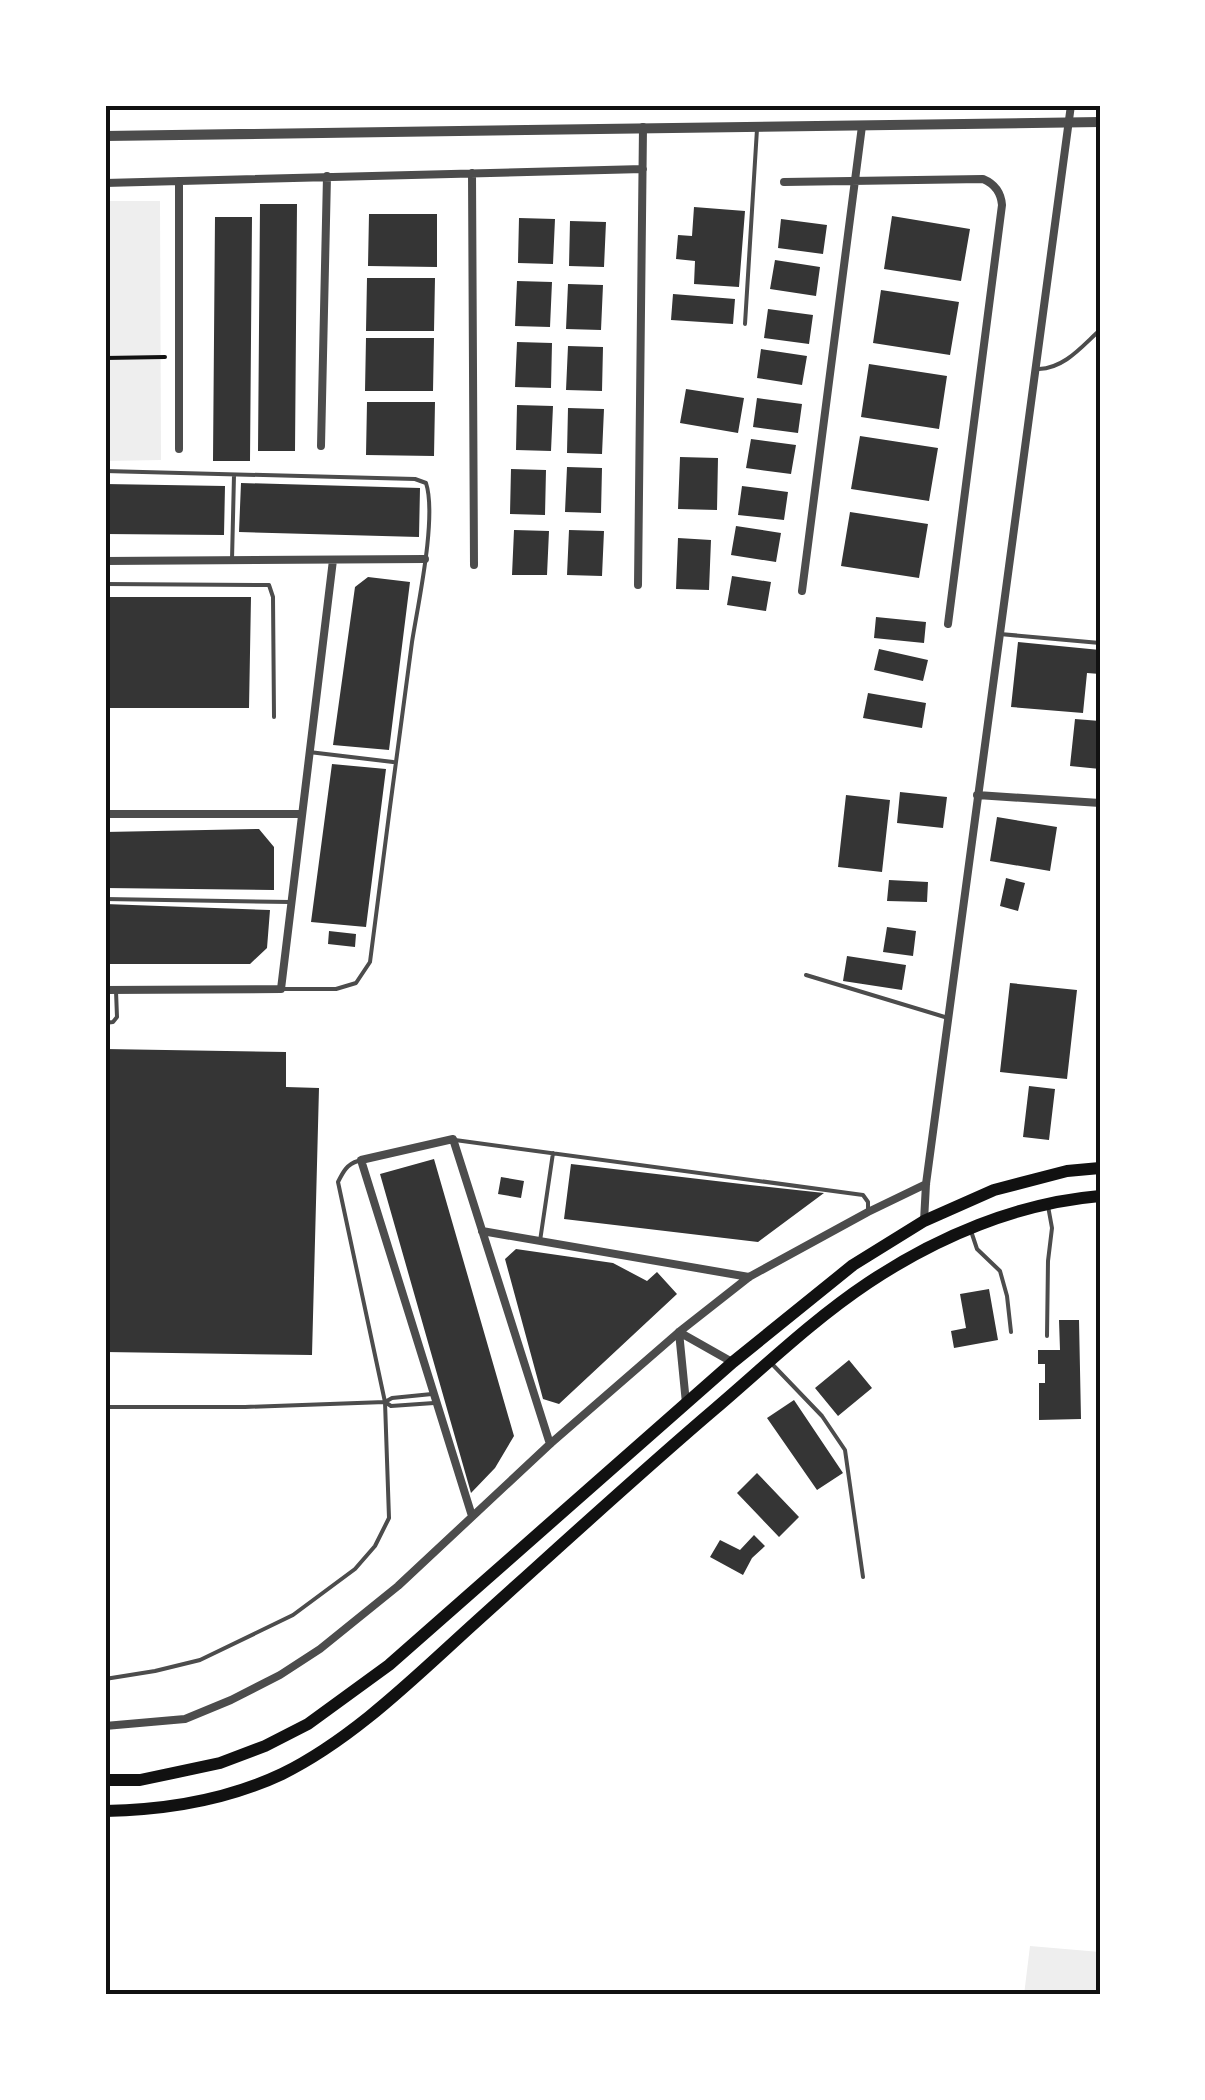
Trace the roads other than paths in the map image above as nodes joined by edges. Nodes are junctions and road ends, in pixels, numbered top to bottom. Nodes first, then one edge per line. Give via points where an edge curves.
1 (1071, 105) edge
2 (1069, 122) junction
3 (1100, 122) edge
4 (757, 126) junction
5 (862, 126) junction
6 (643, 127) junction
7 (105, 136) edge
8 (642, 169) junction
9 (472, 173) junction
10 (327, 176) junction
11 (856, 180) junction
12 (178, 181) junction
13 (784, 182) dead end
14 (105, 183) edge
15 (744, 324) dead end
16 (1100, 330) edge
17 (1035, 370) junction
18 (320, 446) dead end
19 (179, 449) dead end
20 (105, 472) edge
21 (234, 474) junction
22 (424, 559) junction
23 (232, 560) junction
24 (333, 560) junction
25 (105, 561) edge
26 (474, 565) dead end
27 (105, 584) edge
28 (638, 585) dead end
29 (802, 591) dead end
30 (948, 624) dead end
31 (1000, 634) junction
32 (1100, 643) edge
33 (274, 717) dead end
34 (308, 752) junction
35 (395, 762) junction
36 (977, 795) junction
37 (1100, 803) edge
38 (105, 814) edge
39 (302, 814) junction
40 (105, 899) edge
41 (292, 902) junction
42 (806, 975) dead end
43 (116, 989) junction
44 (281, 989) junction
45 (105, 990) edge
46 (948, 1018) junction
47 (105, 1023) edge
48 (452, 1139) junction
49 (553, 1153) junction
50 (361, 1160) junction
51 (1100, 1168) edge
52 (926, 1184) junction
53 (1100, 1196) edge
54 (1048, 1205) junction
55 (868, 1212) junction
56 (924, 1221) junction
57 (970, 1229) junction
58 (482, 1231) junction
59 (540, 1241) junction
60 (749, 1277) junction
61 (679, 1332) junction
62 (1010, 1332) dead end
63 (1047, 1336) dead end
64 (732, 1362) junction
65 (770, 1362) junction
66 (434, 1399) junction
67 (384, 1402) junction
68 (686, 1402) junction
69 (105, 1407) edge
70 (550, 1444) junction
71 (472, 1516) junction
72 (864, 1578) dead end
73 (105, 1679) edge
74 (105, 1726) edge
75 (105, 1780) edge
76 (105, 1810) edge

1 - 2 street
2 - 3 street
2 - 5 street
2 - 17 street
4 - 5 street
4 - 6 street
4 - 15 lane
5 - 11 street
6 - 7 street
6 - 8 street
8 - 9 street
8 - 28 street
9 - 10 street
9 - 26 street
10 - 12 street
10 - 18 street
11 - 13 street
11 - 29 street
11 - 30 street via 984,179 1002,196
12 - 14 street
12 - 19 street
16 - 17 lane via 1052,368
17 - 31 street
20 - 21 lane
21 - 22 lane via 426,483
21 - 23 lane
22 - 24 street
22 - 35 lane
23 - 24 street
23 - 25 street
24 - 34 street
27 - 33 lane via 268,586
31 - 32 lane
31 - 36 street
34 - 35 lane
34 - 39 street
35 - 44 lane via 370,962 356,983
36 - 37 street
36 - 46 street
38 - 39 street
39 - 41 street
40 - 41 lane
41 - 44 street
42 - 46 lane
43 - 44 street
43 - 45 street
43 - 47 lane via 117,1017
46 - 52 street
48 - 49 lane
48 - 50 street
48 - 58 street
49 - 55 lane via 863,1195
49 - 59 lane
50 - 66 street
50 - 67 lane via 338,1182
51 - 56 highway via 994,1190
52 - 55 street
52 - 56 street
53 - 54 highway
54 - 57 highway
54 - 63 lane
55 - 60 street
56 - 64 highway via 853,1265
57 - 62 lane via 976,1250 1000,1271
57 - 65 highway via 867,1284
58 - 59 street
58 - 70 street
59 - 60 street
60 - 61 street
61 - 64 street
61 - 68 street
61 - 70 street
64 - 68 highway
65 - 72 lane via 845,1450
65 - 76 highway via 392,1697 323,1750 237,1792 150,1810
66 - 67 lane
66 - 71 street
67 - 69 lane
67 - 73 lane via 388,1518 354,1569 293,1615 200,1660
68 - 75 highway via 389,1666 308,1724 220,1762 140,1780
70 - 71 street
71 - 74 street via 398,1586 280,1675 185,1718

